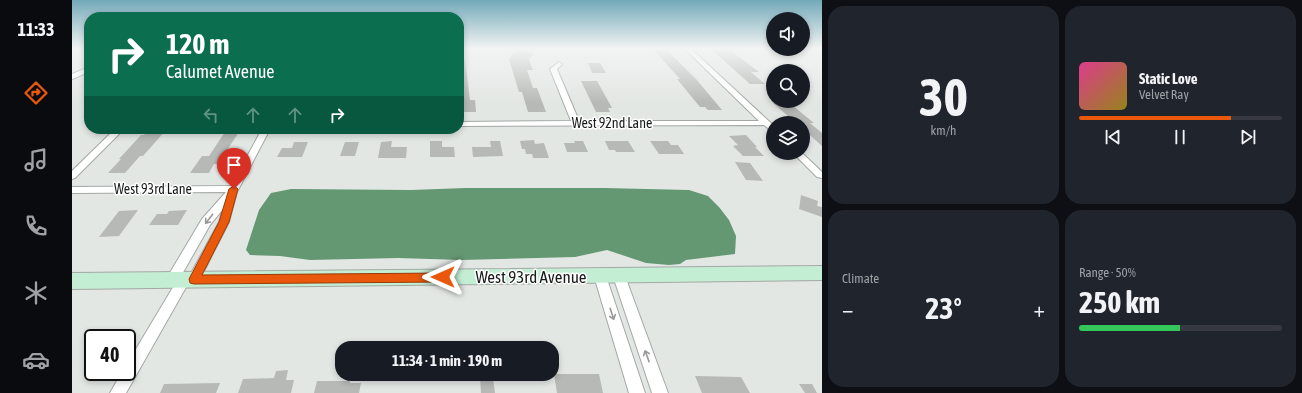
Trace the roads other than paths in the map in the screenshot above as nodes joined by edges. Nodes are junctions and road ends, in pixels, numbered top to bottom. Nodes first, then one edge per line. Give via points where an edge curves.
1 (556, 66) edge
2 (706, 66) edge
3 (84, 72) edge
4 (72, 77) edge
5 (765, 122) joint
6 (576, 123) junction
7 (464, 124) edge
8 (115, 134) edge
9 (263, 134) edge
10 (804, 160) edge
11 (820, 175) dead end
12 (72, 176) edge
13 (234, 189) junction
14 (72, 190) edge
15 (822, 273) edge
16 (600, 276) junction
17 (618, 276) junction
18 (183, 280) junction
19 (72, 281) edge
20 (118, 393) edge
21 (637, 393) edge
22 (660, 393) edge

1 - 6 street via 553,69
2 - 5 street
3 - 4 street
5 - 6 street, West 92nd Lane
6 - 7 street, West 92nd Lane
8 - 12 street
9 - 13 street
10 - 11 street
13 - 14 street, West 93rd Lane
13 - 18 street via 224,222
13 -> 18 street via 206,222
15 - 17 street, West 93rd Avenue
16 - 17 street, West 93rd Avenue
16 - 18 street, West 93rd Avenue
16 -> 21 street
22 -> 17 street
18 - 19 street, West 93rd Avenue
18 - 20 street

